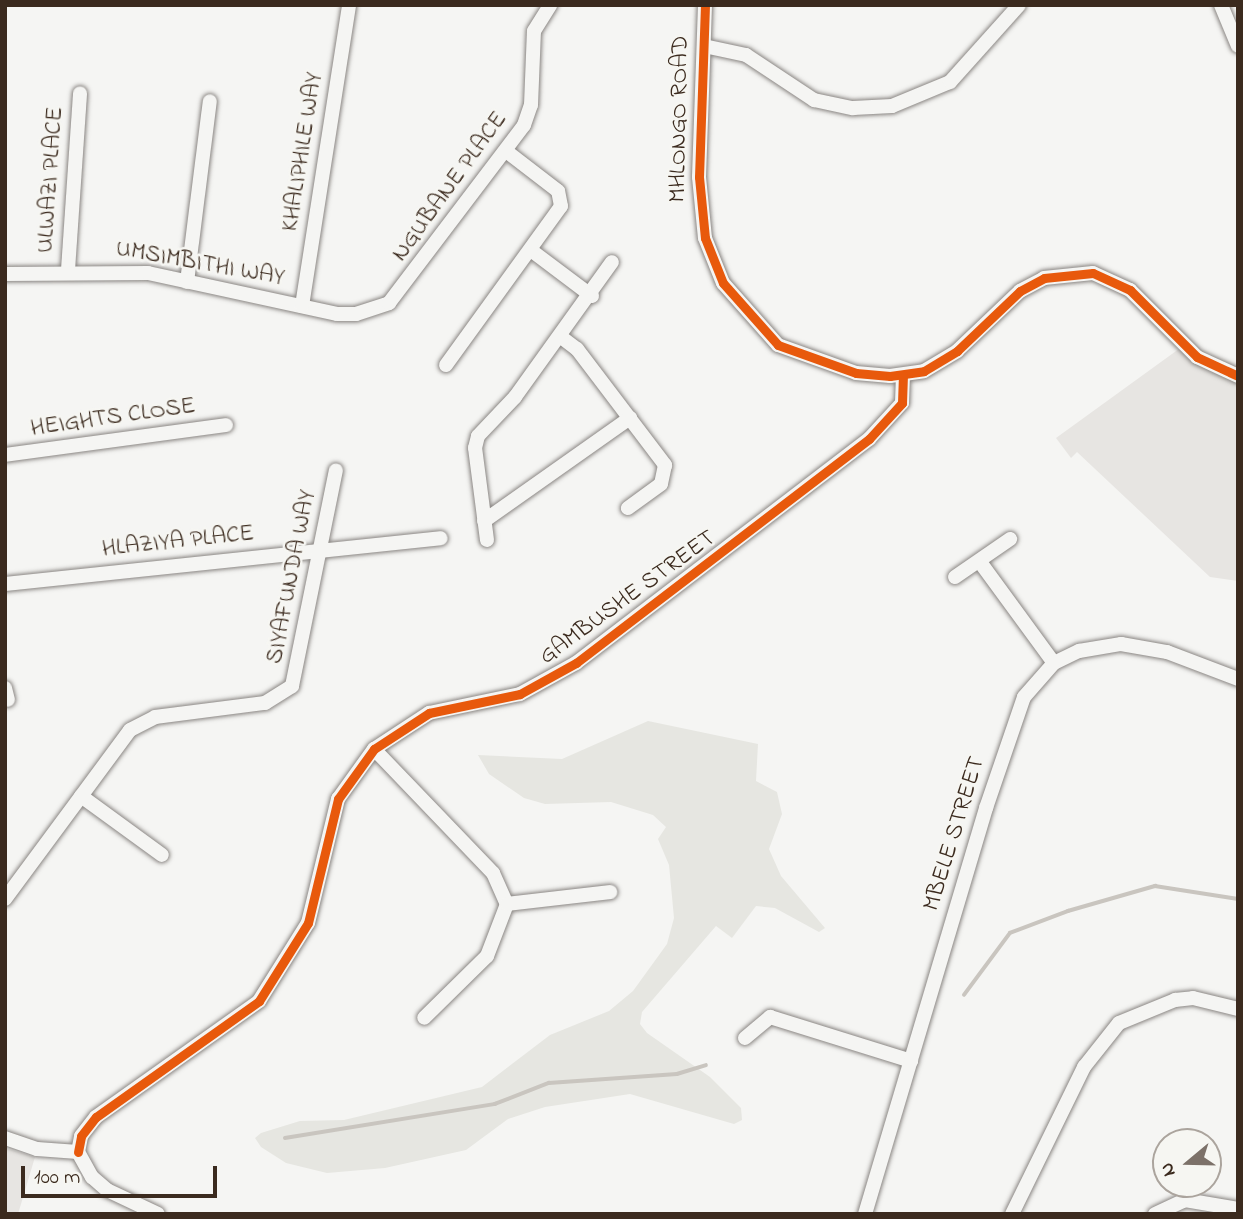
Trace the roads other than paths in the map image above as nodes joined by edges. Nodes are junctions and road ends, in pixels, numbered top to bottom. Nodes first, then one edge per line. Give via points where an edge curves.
1 (349, 5) edge
2 (550, 5) edge
3 (705, 5) edge
4 (1019, 5) edge
5 (1221, 5) edge
6 (1238, 46) edge
7 (704, 47) junction
8 (80, 93) dead end
9 (210, 102) dead end
10 (506, 151) junction
11 (532, 251) junction
12 (612, 262) dead end
13 (68, 270) junction
14 (5, 274) edge
15 (187, 282) junction
16 (592, 296) junction
17 (302, 306) junction
18 (561, 337) junction
19 (446, 365) dead end
20 (903, 375) junction
21 (1238, 376) edge
22 (630, 418) junction
23 (226, 425) dead end
24 (5, 455) edge
25 (336, 470) dead end
26 (628, 508) dead end
27 (484, 521) junction
28 (441, 538) dead end
29 (1010, 539) dead end
30 (487, 540) dead end
31 (318, 549) junction
32 (980, 562) junction
33 (955, 577) dead end
34 (5, 584) edge
35 (1054, 663) junction
36 (1238, 679) edge
37 (374, 749) junction
38 (80, 796) junction
39 (162, 855) dead end
40 (610, 892) dead end
41 (5, 899) edge
42 (507, 904) junction
43 (1238, 1009) edge
44 (424, 1018) dead end
45 (745, 1038) dead end
46 (911, 1061) junction
47 (5, 1138) edge
48 (78, 1152) junction
49 (1231, 1207) edge
50 (158, 1214) edge
51 (865, 1214) edge
52 (1012, 1214) edge
53 (1155, 1214) edge

1 - 17 street, KHALIPHILE WAY
2 - 10 street, NGUBANE PLACE via 534,31 529,117
3 - 7 street, MHLONGO ROAD
4 - 7 street via 950,82 892,106 853,108 814,100 776,80 746,55
5 - 6 street
7 - 20 street, MHLONGO ROAD via 700,206 705,238 723,283 778,345 832,368
8 - 13 street, ULWAZI PLACE
9 - 15 street
10 - 11 street via 558,191 561,201
10 - 17 street, NGUBANE PLACE via 399,296 356,314
11 - 16 street
11 - 19 street
12 - 16 street
13 - 14 street, UMSIMBITHI WAY
13 - 15 street, UMSIMBITHI WAY via 117,270
15 - 17 street, UMSIMBITHI WAY
16 - 18 street
18 - 22 street via 577,349
18 - 27 street via 478,436 475,448
20 - 21 street, MHLONGO ROAD via 942,363 1020,291 1044,278 1069,273 1114,281 1184,346
20 - 37 street, GAMBUSHE STREET via 902,402 869,439 576,663 520,694 429,713
22 - 26 street via 667,473 661,484
22 - 27 street
23 - 24 street, HEIGHTS CLOSE
25 - 31 street, SIYAFUNDA WAY
27 - 30 street
28 - 31 street, HLAZIYA PLACE
29 - 32 street
31 - 34 street, HLAZIYA PLACE
31 - 38 street, SIYAFUNDA WAY via 292,686 265,703 143,721 120,741
32 - 33 street
32 - 35 street
35 - 36 street, MBELE STREET via 1079,651 1121,644 1167,652
35 - 46 street, MBELE STREET via 1016,712
37 - 42 street via 493,873
37 - 48 street, GAMBUSHE STREET via 338,799 304,932 259,1001 96,1117 81,1136
38 - 39 street
38 - 41 street, SIYAFUNDA WAY
40 - 42 street
42 - 44 street via 487,956
43 - 52 street via 1192,998 1175,1000 1119,1023 1084,1067
45 - 46 street via 770,1017
46 - 51 street, MBELE STREET
47 - 48 street via 37,1149
48 - 50 street via 92,1177 107,1190
49 - 53 street via 1185,1200

